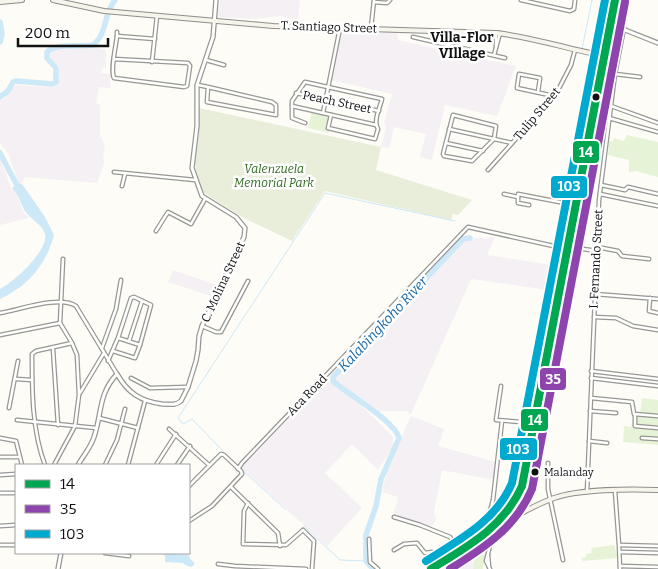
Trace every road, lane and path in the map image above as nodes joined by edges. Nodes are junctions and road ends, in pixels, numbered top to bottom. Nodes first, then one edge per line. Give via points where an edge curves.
1 (20, 0) edge
2 (55, 0) edge
3 (216, 0) edge
4 (390, 0) edge
5 (521, 0) edge
6 (575, 0) edge
7 (614, 0) edge
8 (374, 1) edge
9 (0, 2) edge
10 (157, 16) junction
11 (214, 20) junction
12 (610, 24) junction
13 (340, 28) junction
14 (624, 28) junction
15 (371, 29) junction
16 (498, 33) junction
17 (413, 37) dead end
18 (155, 39) junction
19 (658, 43) edge
20 (576, 50) junction
21 (494, 55) junction
22 (604, 56) junction
23 (505, 58) dead end
24 (114, 59) junction
25 (205, 60) junction
26 (152, 62) junction
27 (224, 65) dead end
28 (615, 74) junction
29 (640, 77) dead end
30 (198, 85) junction
31 (208, 87) junction
32 (328, 87) junction
33 (538, 92) junction
34 (296, 93) junction
35 (554, 96) junction
36 (326, 99) junction
37 (292, 106) junction
38 (611, 106) junction
39 (379, 112) junction
40 (323, 113) junction
41 (331, 115) junction
42 (609, 118) junction
43 (305, 123) dead end
44 (658, 123) edge
45 (376, 125) junction
46 (449, 129) junction
47 (658, 132) edge
48 (494, 139) junction
49 (446, 143) junction
50 (512, 143) junction
51 (483, 151) junction
52 (488, 170) dead end
53 (114, 172) dead end
54 (125, 174) junction
55 (195, 180) junction
56 (601, 185) junction
57 (122, 186) dead end
58 (504, 194) dead end
59 (600, 194) junction
60 (658, 194) edge
61 (518, 197) junction
62 (205, 199) junction
63 (529, 205) dead end
64 (575, 205) junction
65 (658, 206) edge
66 (156, 231) dead end
67 (597, 247) junction
68 (567, 248) junction
69 (597, 251) junction
70 (649, 258) dead end
71 (63, 259) dead end
72 (121, 280) dead end
73 (248, 281) dead end
74 (595, 294) junction
75 (650, 298) junction
76 (658, 299) edge
77 (62, 300) junction
78 (142, 301) junction
79 (0, 313) edge
80 (658, 313) edge
81 (594, 317) junction
82 (60, 323) junction
83 (202, 326) junction
84 (658, 330) edge
85 (0, 335) edge
86 (118, 338) junction
87 (129, 342) junction
88 (72, 343) junction
89 (140, 345) junction
90 (53, 348) junction
91 (102, 348) junction
92 (113, 351) junction
93 (104, 353) junction
94 (18, 361) dead end
95 (108, 361) junction
96 (591, 371) junction
97 (117, 374) junction
98 (132, 378) dead end
99 (591, 378) junction
100 (658, 378) edge
101 (16, 379) junction
102 (32, 380) junction
103 (501, 386) dead end
104 (658, 386) edge
105 (188, 387) junction
106 (79, 395) junction
107 (591, 398) junction
108 (144, 401) junction
109 (9, 408) dead end
110 (125, 409) dead end
111 (590, 411) junction
112 (616, 413) dead end
113 (635, 414) junction
114 (658, 416) edge
115 (98, 418) junction
116 (17, 420) dead end
117 (502, 421) junction
118 (36, 422) junction
119 (535, 422) junction
120 (122, 424) junction
121 (58, 425) junction
122 (75, 426) junction
123 (96, 428) junction
124 (138, 428) junction
125 (169, 428) dead end
126 (658, 428) edge
127 (176, 434) junction
128 (0, 438) edge
129 (642, 438) dead end
130 (658, 439) edge
131 (590, 441) junction
132 (607, 443) dead end
133 (190, 446) junction
134 (0, 457) edge
135 (19, 457) junction
136 (548, 463) dead end
137 (22, 464) edge
138 (44, 464) edge
139 (55, 464) edge
140 (79, 464) edge
141 (105, 464) edge
142 (128, 464) edge
143 (157, 464) edge
144 (179, 464) edge
145 (210, 465) junction
146 (238, 469) junction
147 (15, 474) edge
148 (0, 475) edge
149 (190, 485) edge
150 (231, 486) junction
151 (658, 490) edge
152 (615, 491) junction
153 (587, 492) junction
154 (0, 493) edge
155 (15, 493) edge
156 (551, 499) junction
157 (248, 502) junction
158 (505, 516) junction
159 (394, 517) dead end
160 (512, 518) junction
161 (190, 520) edge
162 (15, 525) edge
163 (0, 526) edge
164 (489, 530) junction
165 (480, 537) junction
166 (369, 539) dead end
167 (0, 544) edge
168 (620, 545) junction
169 (15, 546) edge
170 (280, 546) junction
171 (658, 546) edge
172 (394, 550) dead end
173 (460, 550) junction
174 (620, 552) junction
175 (658, 553) edge
176 (61, 554) edge
177 (113, 554) edge
178 (129, 556) dead end
179 (563, 560) dead end
180 (440, 563) junction
181 (218, 564) dead end
182 (658, 567) edge
183 (620, 568) edge
184 (58, 569) edge
185 (306, 569) edge
186 (312, 569) edge
187 (378, 569) edge
188 (431, 569) edge
189 (490, 569) edge

1 - 9 main road
2 - 10 main road, T. Santiago Street via 104,11
3 - 11 street
4 - 8 street via 387,3
5 - 6 street via 573,10
7 - 12 highway
8 - 15 street
10 - 11 main road, T. Santiago Street
10 - 18 street
11 - 13 main road, T. Santiago Street
11 - 25 street via 213,38
12 - 14 street
12 - 22 highway
13 - 15 main road, T. Santiago Street
13 - 32 street
14 - 19 street
14 - 28 street, I. Fernando Street
15 - 16 main road, T. Santiago Street
16 - 20 main road, T. Santiago Street
16 - 21 street
17 - 21 street
18 - 24 street via 117,34
18 - 26 street
20 - 22 main road, T. Santiago Street
20 - 35 street, Tulip Street
21 - 23 street
22 - 64 highway
24 - 26 street
24 - 26 street via 114,78 187,86 188,63
25 - 27 street
25 - 30 street
28 - 29 street
28 - 38 street, I. Fernando Street
30 - 31 street
30 - 55 street via 197,126 191,161
31 - 31 street via 272,102 276,105 276,115 207,102
32 - 34 street via 306,81
32 - 36 street
32 - 39 street via 382,100
33 - 33 street via 517,88 519,74 540,78
33 - 35 street
34 - 36 street, Peach Street
34 - 37 street
35 - 50 street, Tulip Street
36 - 39 street, Peach Street
36 - 40 street
37 - 40 street
37 - 43 street via 293,119
38 - 42 street, I. Fernando Street
38 - 44 street
39 - 45 street
40 - 41 street
41 - 45 street
41 - 45 street via 328,128 375,139
42 - 47 street
42 - 56 street, I. Fernando Street
46 - 48 street
46 - 48 street via 453,115 496,125
46 - 49 street
48 - 50 street
48 - 51 street
49 - 51 street
49 - 51 street via 444,156 470,162
50 - 52 street, Tulip Street
53 - 54 street
54 - 55 street
54 - 57 street
55 - 62 street
56 - 59 street, I. Fernando Street
56 - 60 street
58 - 61 street
59 - 65 street
59 - 67 street, I. Fernando Street
61 - 63 street via 518,203
61 - 64 street via 520,193
62 - 66 street via 191,224 168,212
62 - 83 street, C. Molina Street via 236,217 245,228 245,234
64 - 68 highway
67 - 69 street, I. Fernando Street
67 - 70 street via 618,251 622,256
68 - 69 street
68 - 119 highway
68 - 146 street, Aca Road via 468,227
69 - 74 street, I. Fernando Street
71 - 77 street
72 - 91 street via 116,309
73 - 83 street via 221,332
74 - 75 street
74 - 81 street, I. Fernando Street
75 - 76 street
75 - 80 street via 650,311
77 - 79 street
77 - 82 street
77 - 91 street via 76,306
78 - 86 street via 131,298
78 - 87 street
78 - 89 street via 151,306
81 - 84 street via 616,318 633,326
81 - 96 street, I. Fernando Street
82 - 85 street
82 - 88 street
83 - 105 street, C. Molina Street
86 - 87 street
86 - 92 street
87 - 89 street
88 - 90 street
88 - 106 street via 77,355
89 - 92 street via 135,358
90 - 102 street via 32,354
90 - 121 street
91 - 93 street
92 - 95 street
93 - 95 street
93 - 106 street
94 - 101 street
95 - 97 street
96 - 99 street, I. Fernando Street
96 - 100 street
97 - 108 street
97 - 115 street via 104,396
98 - 105 street via 150,388
99 - 104 street
99 - 107 street, I. Fernando Street
101 - 102 street
101 - 109 street
102 - 118 street
103 - 117 street via 496,420
105 - 108 street, C. Molina Street via 177,404
106 - 122 street
107 - 111 street, I. Fernando Street
107 - 113 street via 632,402
108 - 124 street
110 - 120 street
111 - 112 street
111 - 131 street, I. Fernando Street
113 - 114 street
113 - 126 street via 635,426
115 - 120 street
115 - 123 street
116 - 118 street
117 - 119 street
117 - 165 street via 493,500 489,515 478,532
118 - 121 street
118 - 138 street
119 - 158 highway via 522,486 517,500
120 - 124 street
120 - 141 street
121 - 122 street
122 - 123 street
122 - 139 street
123 - 140 street
124 - 142 street
125 - 127 street
127 - 133 street
127 - 143 street
128 - 135 street via 14,440
129 - 130 street
131 - 132 street
131 - 153 street, I. Fernando Street
133 - 144 street
133 - 145 street
134 - 135 street
135 - 137 street
136 - 156 street
145 - 146 street via 222,454
145 - 149 street
146 - 150 street via 242,474
147 - 148 street
150 - 157 street
150 - 161 street via 212,506
151 - 152 main road
152 - 153 main road
152 - 168 street
153 - 156 main road
154 - 155 street
156 - 160 main road
156 - 179 street
157 - 170 street via 278,533
157 - 170 street via 244,511 243,544
158 - 160 main road
158 - 164 highway
159 - 173 street via 450,537
160 - 164 main road
162 - 163 street
164 - 165 highway
164 - 189 street
165 - 173 highway
166 - 187 street via 370,562
167 - 169 street
168 - 171 street
168 - 174 street
170 - 186 street via 286,545 301,530 305,531 314,541
172 - 180 street via 404,544 417,543 425,553 432,552
173 - 180 highway
174 - 175 street
174 - 183 street
176 - 184 street
177 - 178 street
180 - 188 highway
181 - 185 street
182 - 183 street

